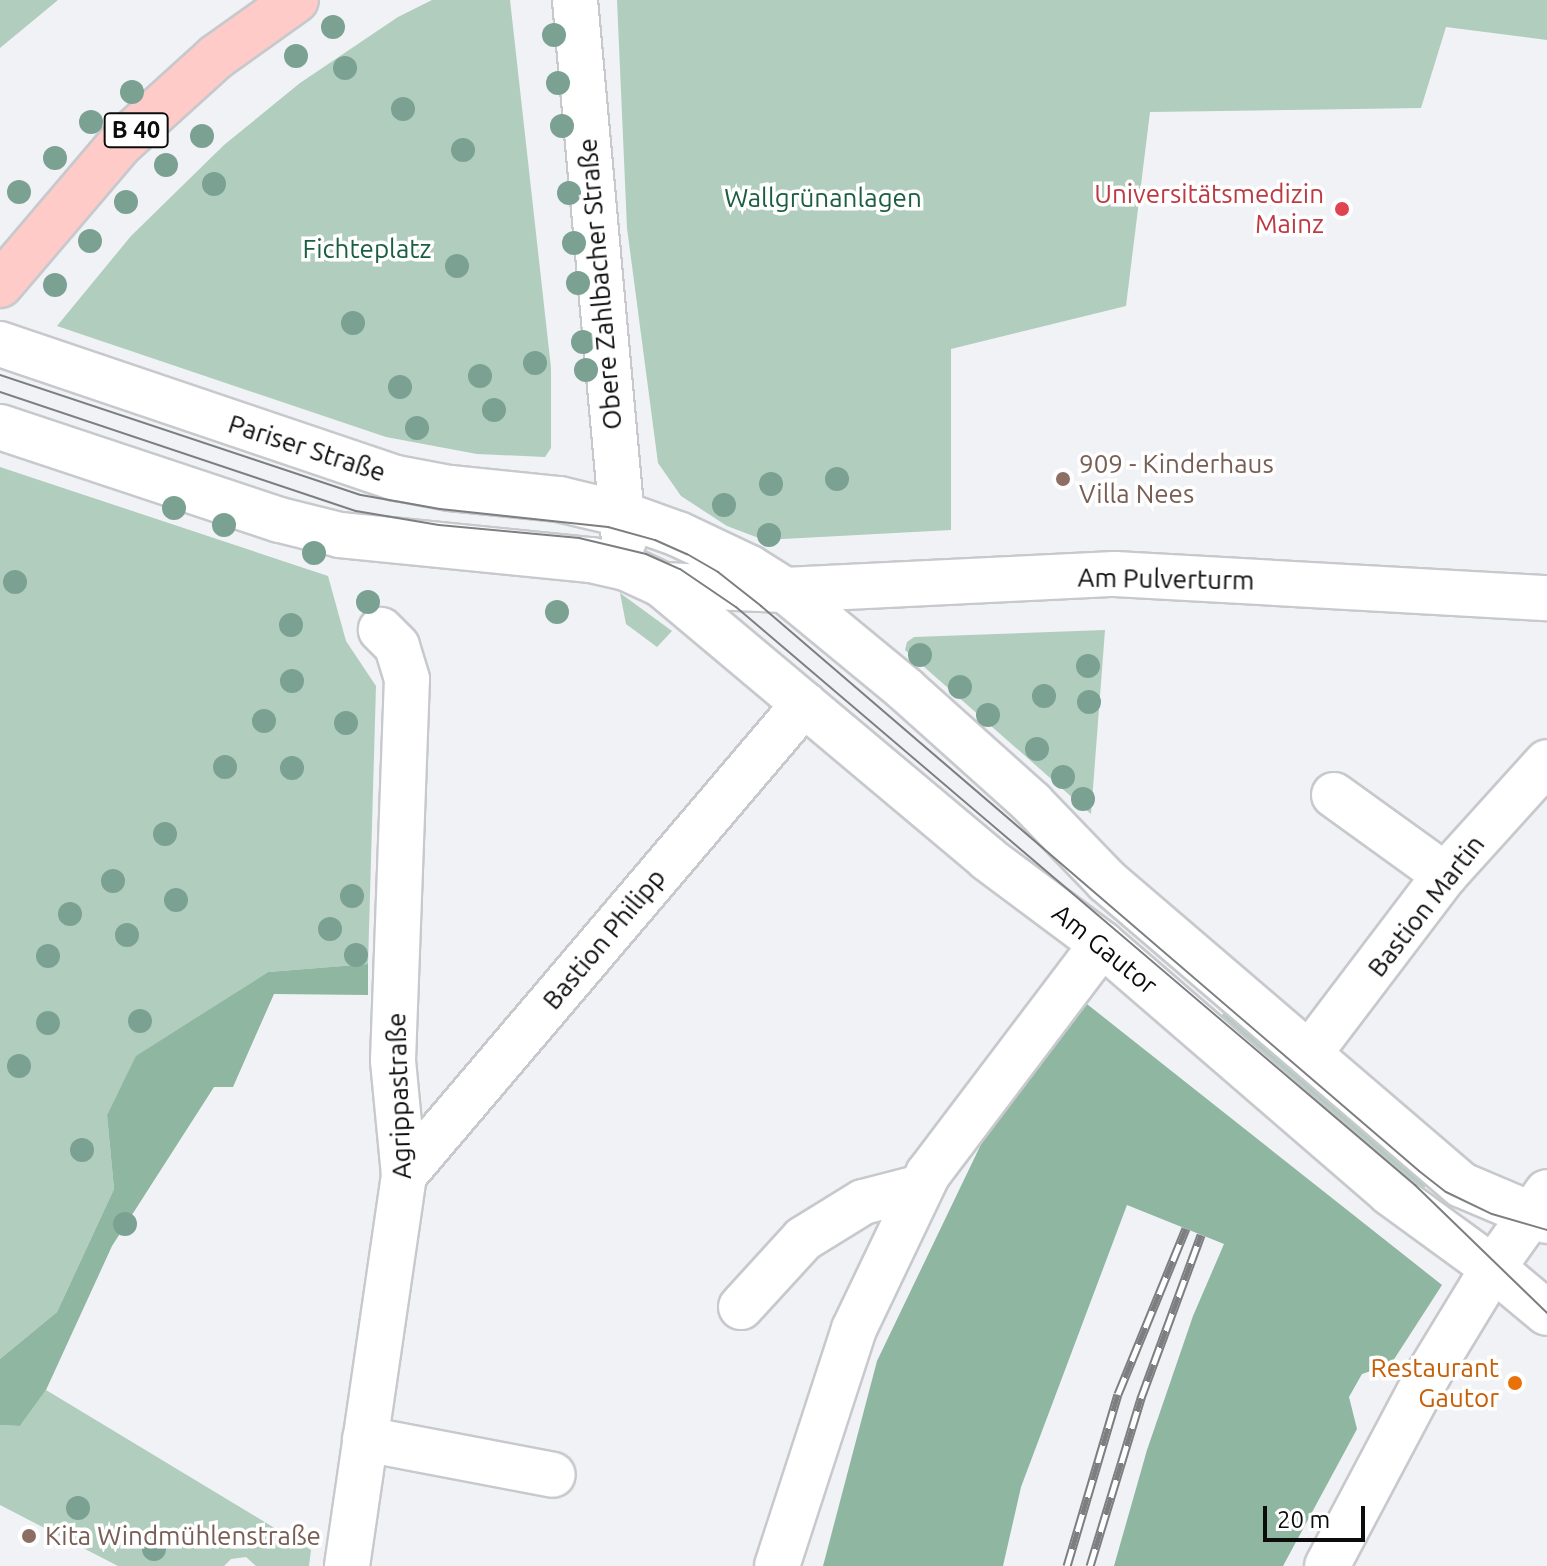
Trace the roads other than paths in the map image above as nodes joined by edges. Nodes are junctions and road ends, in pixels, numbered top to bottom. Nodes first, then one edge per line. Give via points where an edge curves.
1 (296, 0) edge
2 (575, 0) edge
3 (0, 285) edge
4 (0, 344) edge
5 (0, 427) edge
6 (622, 514) junction
7 (644, 577) junction
8 (785, 590) junction
9 (1547, 598) edge
10 (381, 630) dead end
11 (804, 704) junction
12 (1547, 762) edge
13 (1334, 795) dead end
14 (1445, 875) junction
15 (1102, 944) junction
16 (1309, 1054) junction
17 (404, 1175) junction
18 (921, 1187) junction
19 (1541, 1209) edge
20 (1493, 1268) junction
21 (741, 1307) dead end
22 (1547, 1313) edge
23 (365, 1439) junction
24 (553, 1475) dead end
25 (347, 1566) edge
26 (777, 1566) edge
27 (1327, 1566) edge

1 - 3 main road, B 40 via 216,57 119,145
2 - 6 street, Obere Zahlbacher Straße
4 - 6 street, Pariser Straße via 397,478 559,499
5 - 7 street via 340,535 549,555
6 - 7 street, Obere Zahlbacher Straße
6 - 8 street, Am Gautor via 678,534
7 - 8 street
7 - 11 street, Am Gautor
8 - 9 street, Am Pulverturm via 1115,574
8 - 16 street, Am Gautor via 905,689 1032,803 1107,881
10 - 17 street, Agrippastraße via 397,646 407,679 393,1060
11 - 15 street, Am Gautor via 988,859
11 - 17 street, Bastion Philipp
12 - 14 street, Bastion Martin
13 - 14 street
14 - 16 street, Bastion Martin
15 - 18 street
15 - 20 street, Am Gautor via 1390,1193
16 - 19 street, Am Gautor via 1462,1185
17 - 23 street, Agrippastraße
18 - 21 street via 863,1202 803,1239
18 - 26 street via 854,1329
19 - 20 street
20 - 22 street, Am Gautor
20 - 27 street via 1428,1375
23 - 24 street
23 - 25 street, Agrippastraße

